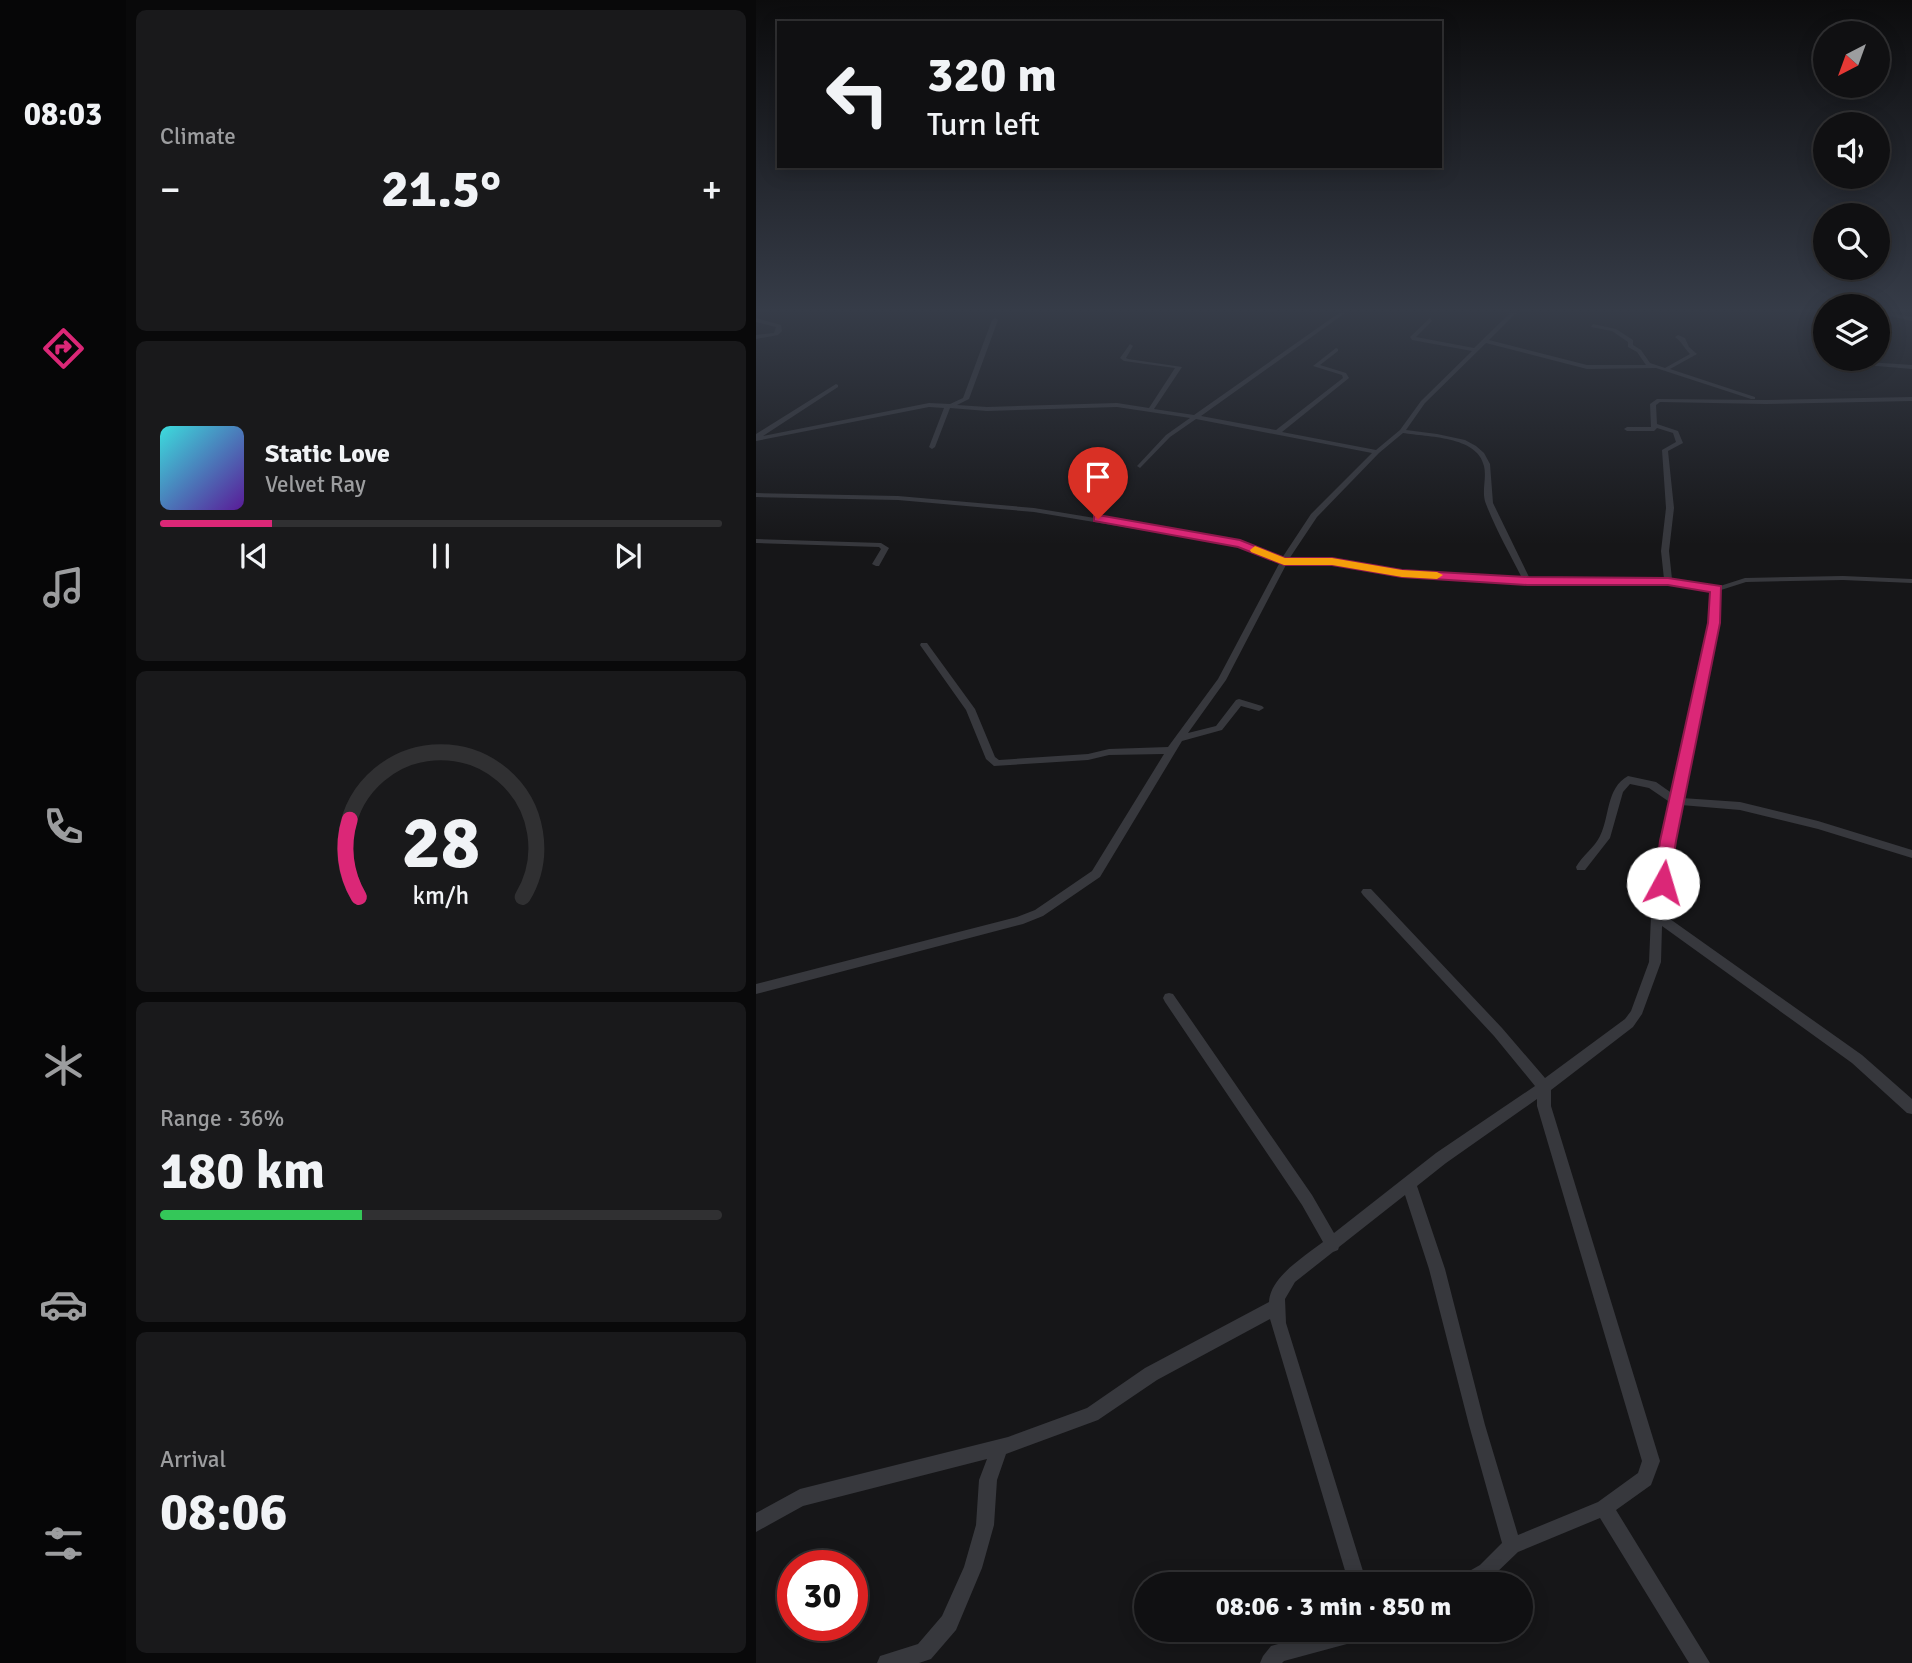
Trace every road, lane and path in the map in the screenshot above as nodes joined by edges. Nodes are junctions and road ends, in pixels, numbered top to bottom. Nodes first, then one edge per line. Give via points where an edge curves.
1 (829, 391) edge
2 (969, 391) edge
3 (1163, 391) edge
4 (1233, 391) edge
5 (1330, 391) edge
6 (1435, 391) edge
7 (1730, 391) edge
8 (1912, 399) edge
9 (1766, 402) junction
10 (950, 405) junction
11 (1151, 409) junction
12 (1197, 416) junction
13 (1654, 425) junction
14 (1627, 429) dead end
15 (1278, 432) junction
16 (1402, 432) junction
17 (756, 438) edge
18 (932, 447) dead end
19 (1377, 452) junction
20 (1140, 466) dead end
21 (756, 495) edge
22 (756, 541) edge
23 (1284, 561) junction
24 (876, 564) dead end
25 (1527, 581) junction
26 (1668, 581) junction
27 (1912, 581) edge
28 (1717, 589) junction
29 (924, 645) dead end
30 (1259, 708) dead end
31 (1178, 739) junction
32 (1171, 750) junction
33 (1676, 801) junction
34 (1912, 854) edge
35 (1581, 867) dead end
36 (1367, 892) dead end
37 (1657, 916) junction
38 (756, 989) edge
39 (1169, 998) dead end
40 (1544, 1087) junction
41 (1912, 1108) edge
42 (1409, 1184) junction
43 (1333, 1245) junction
44 (1276, 1307) junction
45 (1000, 1447) junction
46 (1604, 1507) junction
47 (756, 1523) edge
48 (1512, 1546) junction
49 (1354, 1572) edge
50 (1486, 1572) edge
51 (1320, 1642) edge
52 (887, 1663) edge
53 (1270, 1663) edge
54 (1700, 1663) edge

1 - 17 street
2 - 10 street via 966,399
3 - 11 street
4 - 12 street
5 - 15 street
6 - 16 street
7 - 9 street
8 - 9 street
9 - 13 street via 1656,400
10 - 11 street via 987,410 1066,405
10 - 17 street via 893,410
10 - 18 street
11 - 12 street
12 - 15 street
12 - 20 street via 1168,436
13 - 14 street via 1650,430
13 - 26 street via 1676,432 1680,443 1665,450 1670,508 1665,551
15 - 19 street
16 - 19 street
16 - 25 street via 1465,443 1480,451 1487,466 1489,503
19 - 23 street via 1314,516
21 - 23 street via 898,498 1048,511 1240,544
22 - 24 street via 881,545 885,548
23 - 25 street
23 - 31 street via 1222,680
25 - 26 street
26 - 28 street
27 - 28 street via 1745,580
28 - 33 street via 1714,623
29 - 32 street via 962,696 996,764
30 - 31 street via 1239,702 1219,728
31 - 32 street
32 - 38 street via 1096,874 1039,913
33 - 34 street via 1740,806
33 - 35 street via 1652,785 1626,781 1618,791 1605,838
33 - 37 street
36 - 40 street
37 - 40 street via 1655,962 1636,1014
37 - 41 street via 1857,1059
39 - 43 street
40 - 42 street
40 - 46 street via 1544,1106 1651,1461 1645,1479
42 - 43 street
42 - 48 street via 1437,1269
43 - 44 street via 1290,1277
44 - 45 street via 1151,1374 1092,1414
44 - 49 street
45 - 47 street via 800,1498
45 - 52 street via 988,1480 985,1525 973,1569 949,1623 924,1652
46 - 48 street
46 - 54 street
48 - 50 street
51 - 53 street via 1279,1653

